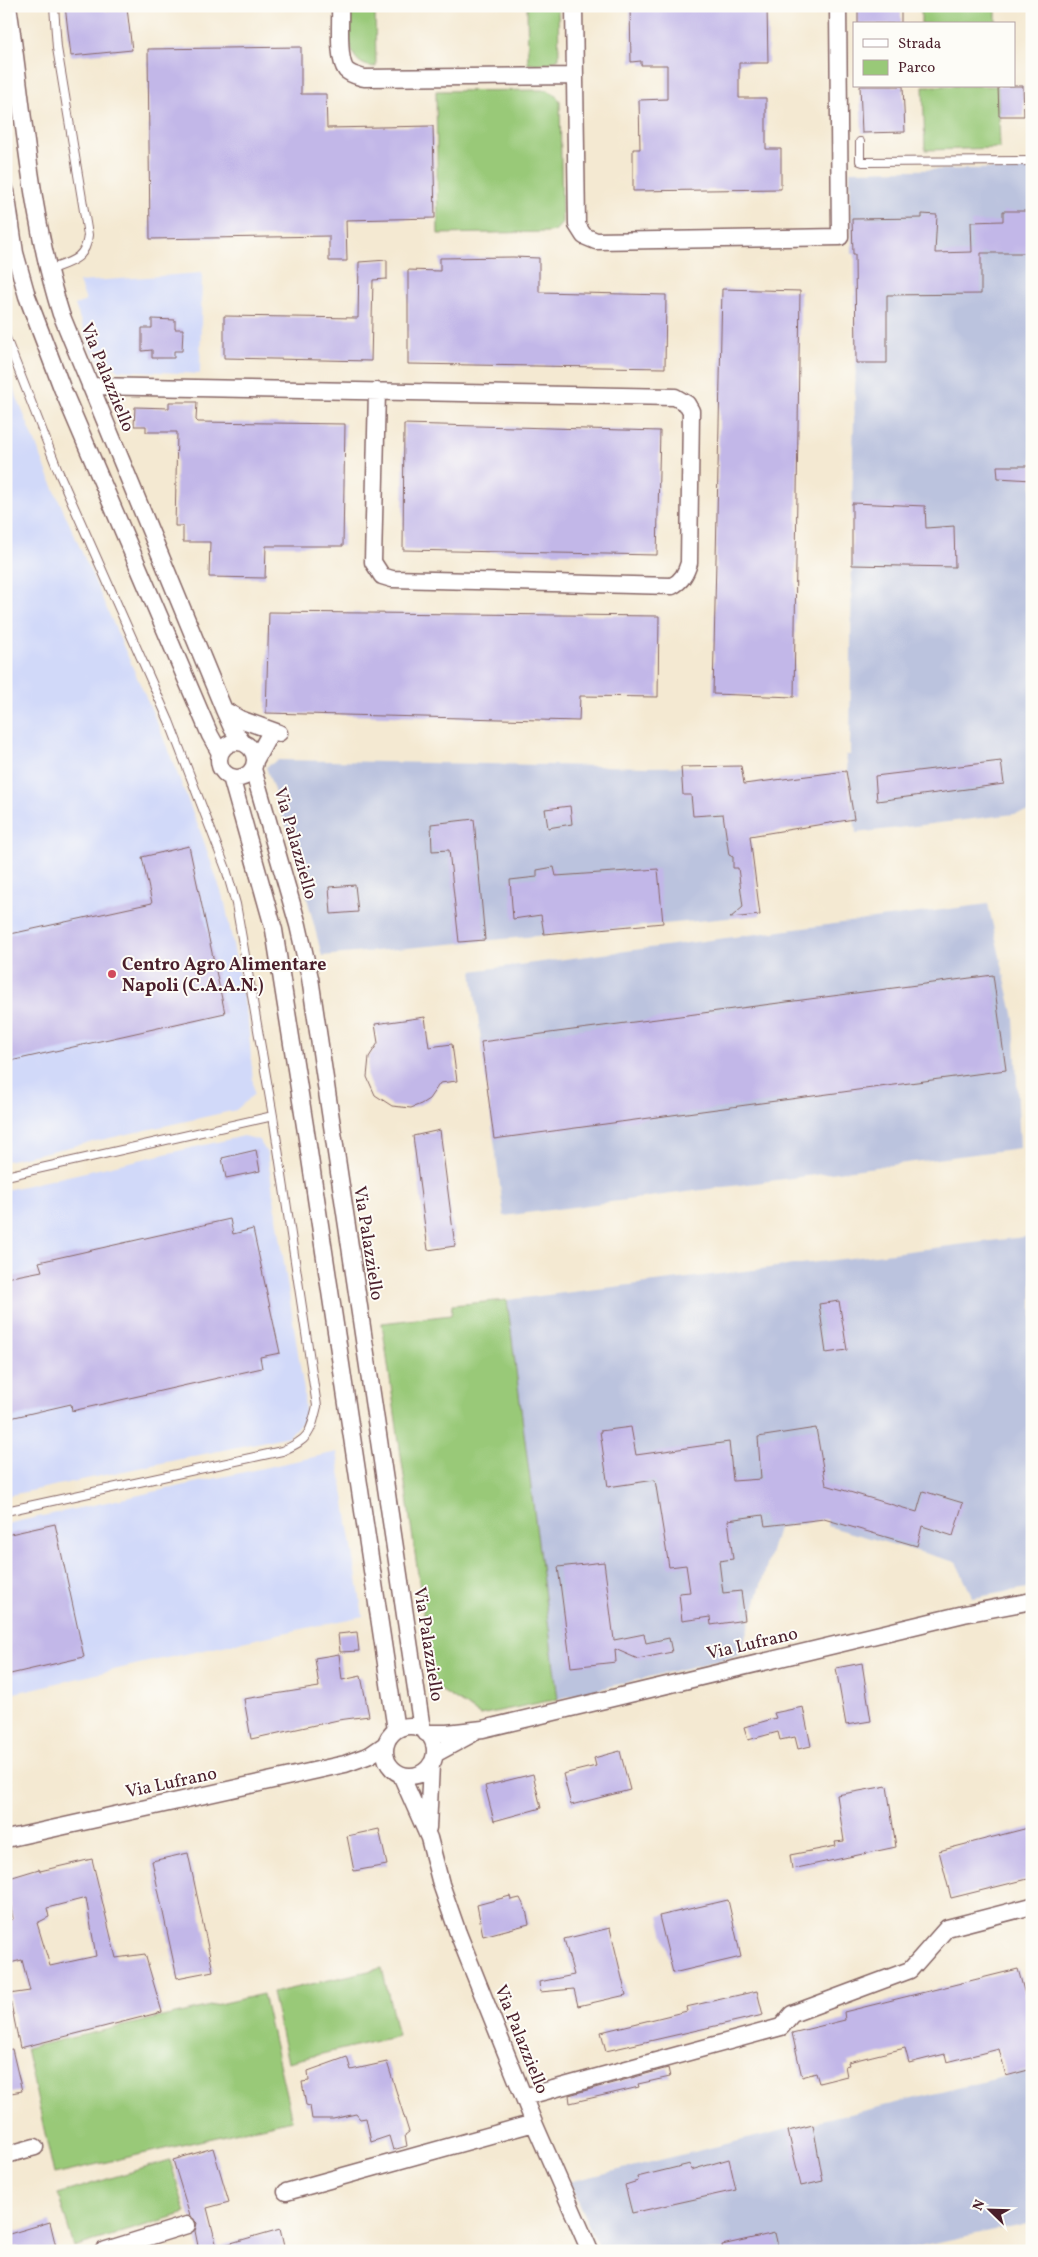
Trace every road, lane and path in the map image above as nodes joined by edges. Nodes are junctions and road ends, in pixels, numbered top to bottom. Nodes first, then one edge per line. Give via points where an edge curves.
1 (8, 6) edge
2 (54, 6) edge
3 (340, 6) edge
4 (574, 6) edge
5 (838, 6) edge
6 (574, 76) junction
7 (860, 142) dead end
8 (1032, 161) edge
9 (6, 191) edge
10 (49, 270) junction
11 (6, 338) edge
12 (90, 386) junction
13 (377, 392) junction
14 (224, 710) junction
15 (279, 732) dead end
16 (220, 753) junction
17 (250, 754) junction
18 (231, 777) junction
19 (273, 1116) junction
20 (6, 1176) edge
21 (6, 1511) edge
22 (1032, 1601) edge
23 (483, 1729) junction
24 (396, 1730) junction
25 (424, 1731) junction
26 (386, 1744) junction
27 (433, 1759) junction
28 (345, 1764) junction
29 (396, 1771) junction
30 (429, 1838) junction
31 (6, 1839) edge
32 (1032, 1906) edge
33 (524, 2097) junction
34 (534, 2123) junction
35 (34, 2147) dead end
36 (6, 2155) edge
37 (286, 2192) dead end
38 (187, 2225) dead end
39 (103, 2251) edge
40 (590, 2251) edge

1 - 10 street, Via Palazziello via 35,209
2 - 10 lane via 57,48 88,235 84,252 78,258
3 - 6 street via 342,60 347,70 364,78
4 - 6 street
5 - 6 street via 840,236 596,241 584,236 576,218
7 - 8 lane via 860,160 863,162
9 - 16 street via 15,254 26,296
10 - 12 street, Via Palazziello via 61,314
11 - 19 lane via 59,473 169,721 226,870 236,904
12 - 13 street
12 - 14 street, Via Palazziello
13 - 13 street via 675,397 682,400 691,411 689,563 686,573 672,586 392,579 382,576 373,562
14 - 15 street
14 - 17 street, Via Palazziello
16 - 17 street via 229,744
16 - 18 street via 220,765
17 - 18 street via 244,777
17 - 25 street, Via Palazziello via 310,978
18 - 24 street via 274,930
19 - 20 lane
19 - 21 lane via 317,1406 312,1429 302,1442 282,1451
22 - 23 street, Via Lufrano via 906,1627
23 - 25 street, Via Lufrano via 447,1733
23 - 27 street, Via Lufrano
24 - 25 street via 409,1726
24 - 26 street
25 - 27 street via 434,1746
26 - 28 street via 370,1755
26 - 29 street via 386,1760
27 - 29 street via 418,1775
27 - 30 street, Via Palazziello
28 - 29 street
28 - 31 street, Via Lufrano
29 - 30 street, Via Palazziello
30 - 33 street, Via Palazziello via 458,1933
32 - 33 street via 947,1928 910,1970 792,2014 780,2027
33 - 34 street, Via Palazziello
34 - 37 street
34 - 40 street, Via Palazziello
35 - 36 street
38 - 39 street

